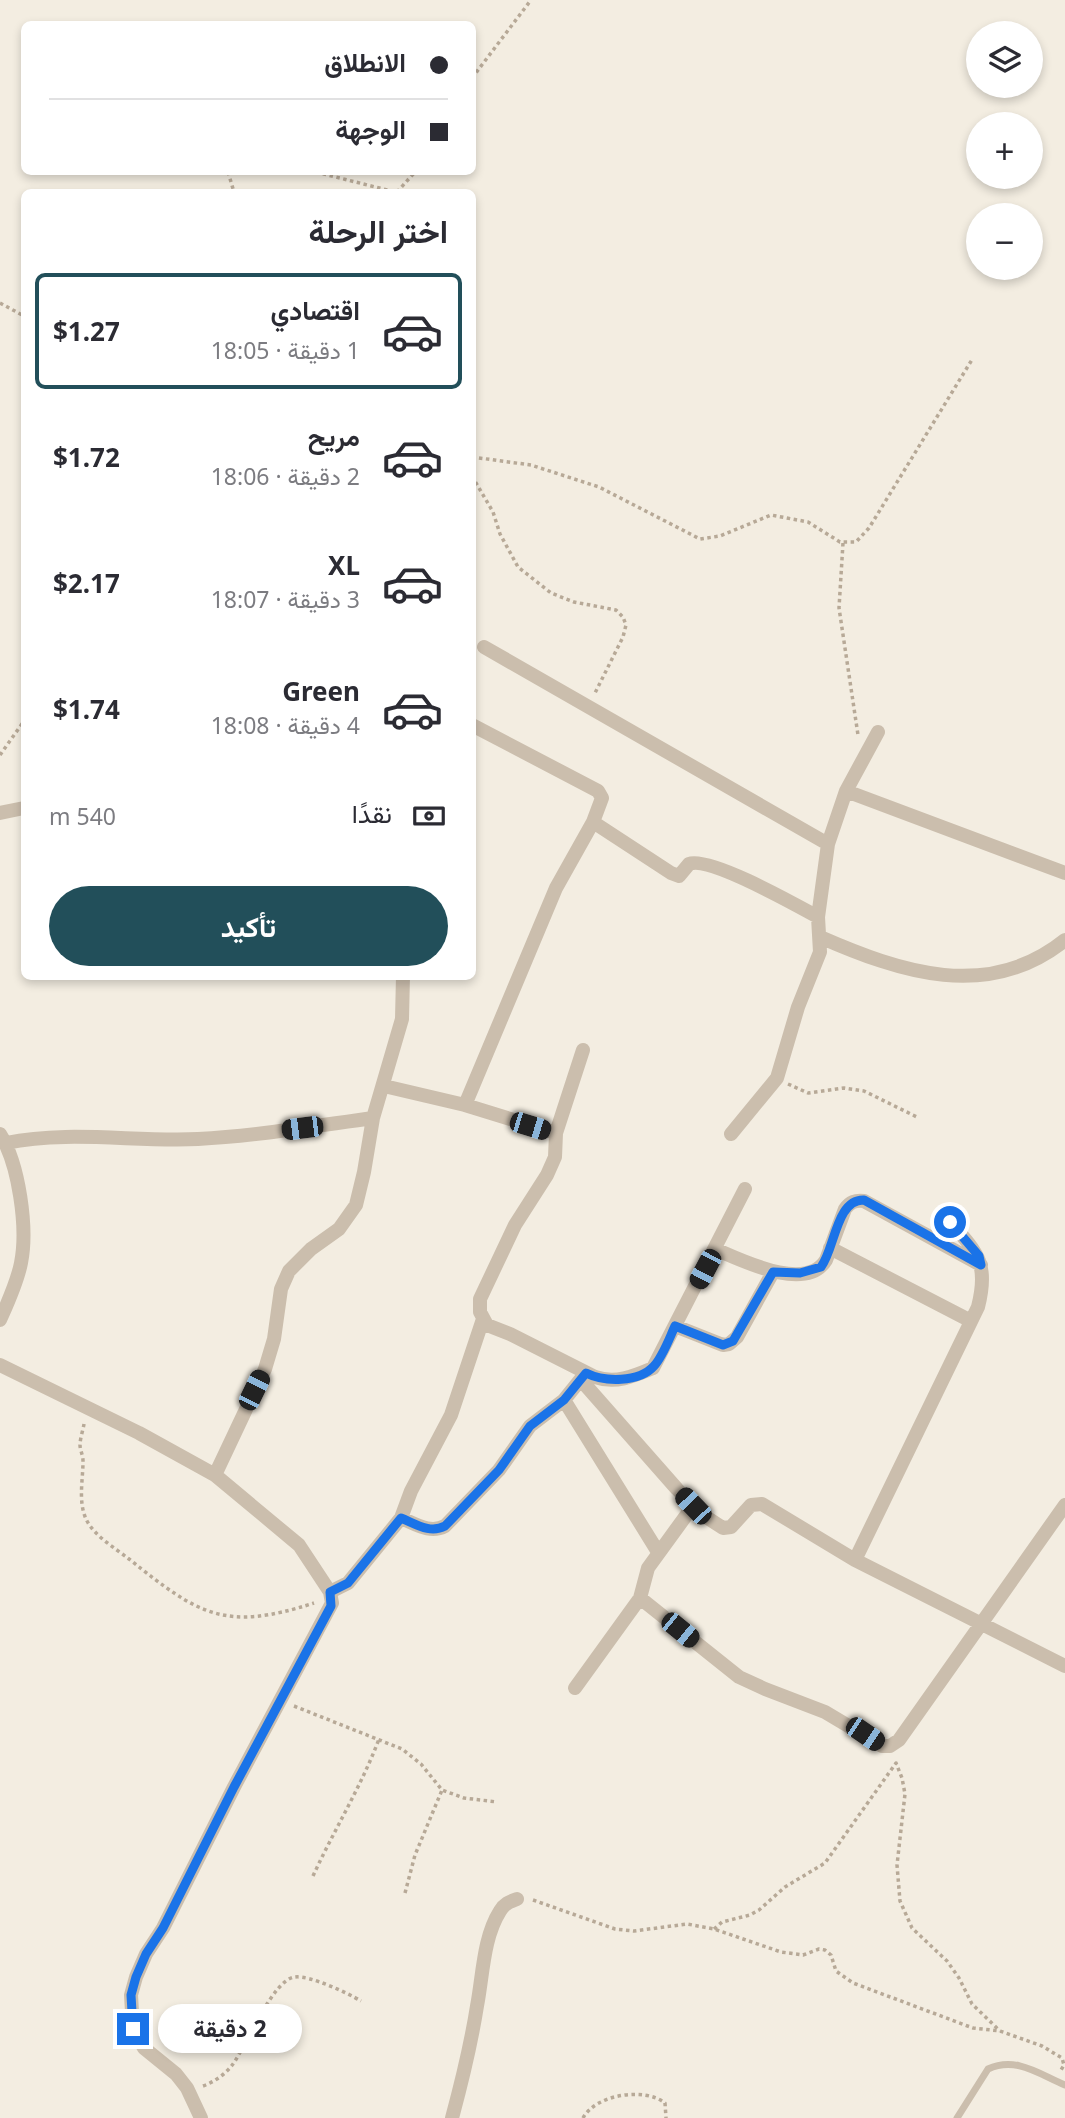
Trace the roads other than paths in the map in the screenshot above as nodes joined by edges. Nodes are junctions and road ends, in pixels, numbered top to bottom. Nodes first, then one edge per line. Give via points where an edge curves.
1 (484, 647) dead end
2 (476, 727) edge
3 (878, 732) dead end
4 (846, 791) junction
5 (21, 809) edge
6 (0, 813) edge
7 (593, 822) junction
8 (828, 844) junction
9 (1065, 873) edge
10 (818, 917) junction
11 (820, 937) junction
12 (1065, 940) edge
13 (403, 980) edge
14 (583, 1050) dead end
15 (384, 1086) junction
16 (465, 1105) junction
17 (373, 1118) junction
18 (556, 1133) junction
19 (731, 1134) dead end
20 (3, 1138) edge
21 (745, 1189) dead end
22 (950, 1222) dead end
23 (830, 1248) junction
24 (715, 1249) junction
25 (981, 1265) junction
26 (773, 1272) junction
27 (483, 1319) junction
28 (0, 1320) edge
29 (971, 1321) junction
30 (675, 1326) junction
31 (0, 1365) edge
32 (583, 1376) junction
33 (564, 1400) junction
34 (215, 1475) junction
35 (693, 1506) junction
36 (1065, 1506) edge
37 (401, 1518) junction
38 (658, 1552) junction
39 (855, 1560) junction
40 (331, 1595) junction
41 (640, 1598) junction
42 (980, 1624) junction
43 (1065, 1666) edge
44 (575, 1688) dead end
45 (517, 1899) road end
46 (1065, 2085) edge
47 (201, 2118) edge
48 (452, 2118) edge
49 (957, 2118) edge

1 - 8 street
2 - 7 street via 598,791 602,797
3 - 4 street
4 - 8 street
4 - 9 street
5 - 6 street
7 - 10 street via 671,873 679,876 689,864 703,863
7 - 16 street via 556,888
8 - 10 street
10 - 11 street
11 - 12 street via 907,969 977,977 1023,964
11 - 19 street via 820,952 777,1078
13 - 15 street via 402,1019
14 - 18 street
15 - 16 street
15 - 17 street
16 - 18 street
17 - 20 street via 196,1139
17 - 34 street via 356,1205 339,1229 289,1271 265,1369
18 - 27 street via 555,1157 547,1175 515,1225 483,1293
20 - 28 street via 16,1180 23,1246 18,1276
21 - 24 street
22 - 25 street via 979,1256
23 - 25 street via 845,1209 864,1200
23 - 26 street via 817,1270
23 - 29 street
24 - 26 street
24 - 30 street
25 - 29 street via 981,1294
26 - 30 street via 729,1344
27 - 32 street
27 - 37 street via 451,1416
29 - 39 street
30 - 32 street via 653,1368 630,1378
31 - 34 street
32 - 33 street
32 - 35 street
33 - 37 street via 530,1426 499,1470 445,1526 428,1529
33 - 38 street
34 - 40 street via 299,1545
35 - 38 street
35 - 39 street via 725,1529 748,1507 762,1504
36 - 42 street
37 - 40 street via 348,1583
38 - 41 street via 648,1567
39 - 42 street
40 - 47 street via 331,1606 146,1954 131,1995 138,2038 176,2074
41 - 42 street via 739,1677 825,1712 886,1746 899,1740
41 - 44 street
42 - 43 street
45 - 48 street via 506,1903 493,1923
46 - 49 lane via 1018,2064 994,2066

